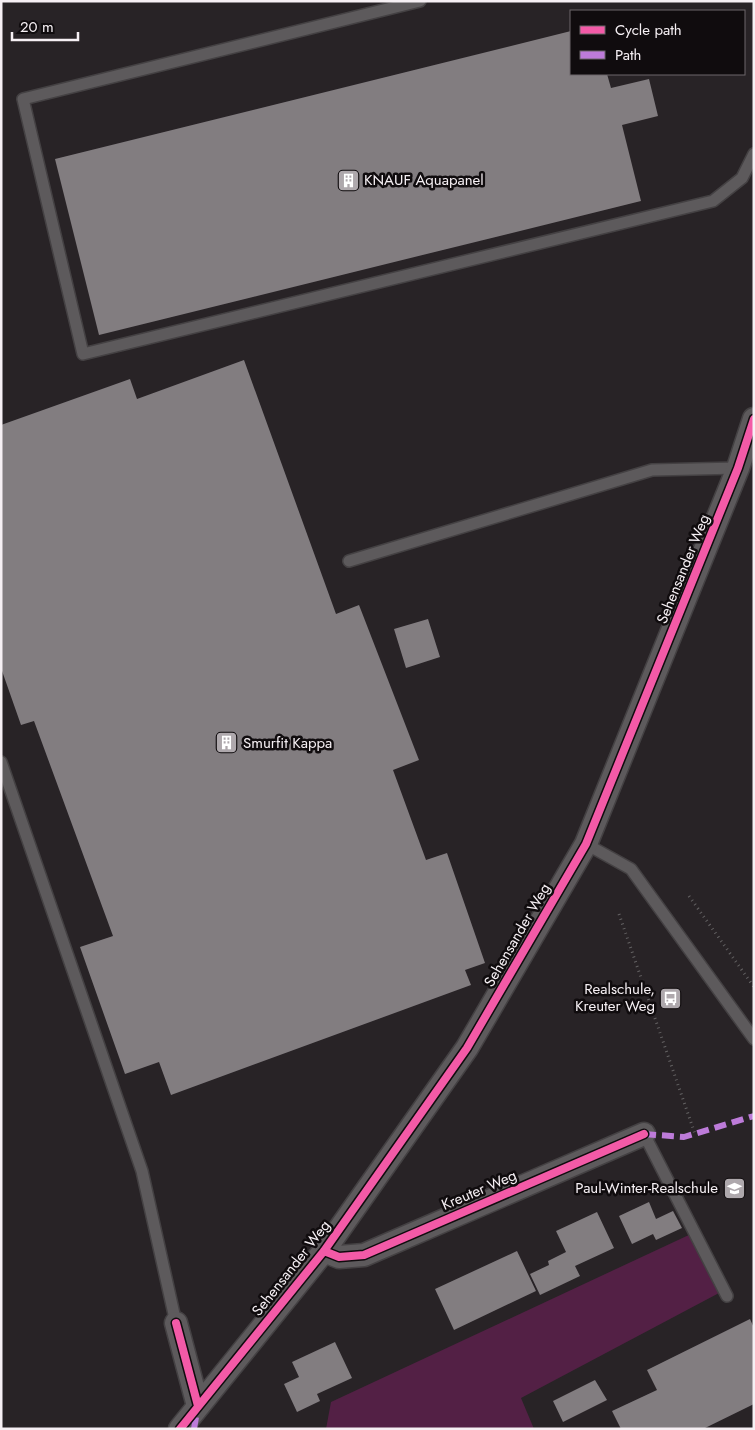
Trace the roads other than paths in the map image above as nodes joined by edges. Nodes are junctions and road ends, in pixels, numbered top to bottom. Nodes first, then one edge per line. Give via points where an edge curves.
1 (420, 1) edge
2 (754, 154) edge
3 (754, 419) edge
4 (738, 468) junction
5 (349, 561) dead end
6 (1, 762) edge
7 (586, 844) junction
8 (754, 1039) edge
9 (644, 1134) joint
10 (324, 1251) junction
11 (727, 1296) dead end
12 (176, 1324) joint
13 (198, 1406) junction
14 (180, 1429) edge

1 - 2 lane via 23,99 83,354 713,201 742,178
3 - 4 street, Sehensander Weg
4 - 5 lane via 652,470
4 - 7 street, Sehensander Weg
6 - 12 lane via 142,1170
7 - 8 lane via 631,869
7 - 10 street, Sehensander Weg via 467,1048
9 - 10 street, Kreuter Weg via 364,1255 339,1257
9 - 11 lane, Kreuter Weg
10 - 13 street, Sehensander Weg
12 - 13 street
13 - 14 street, Sehensander Weg

